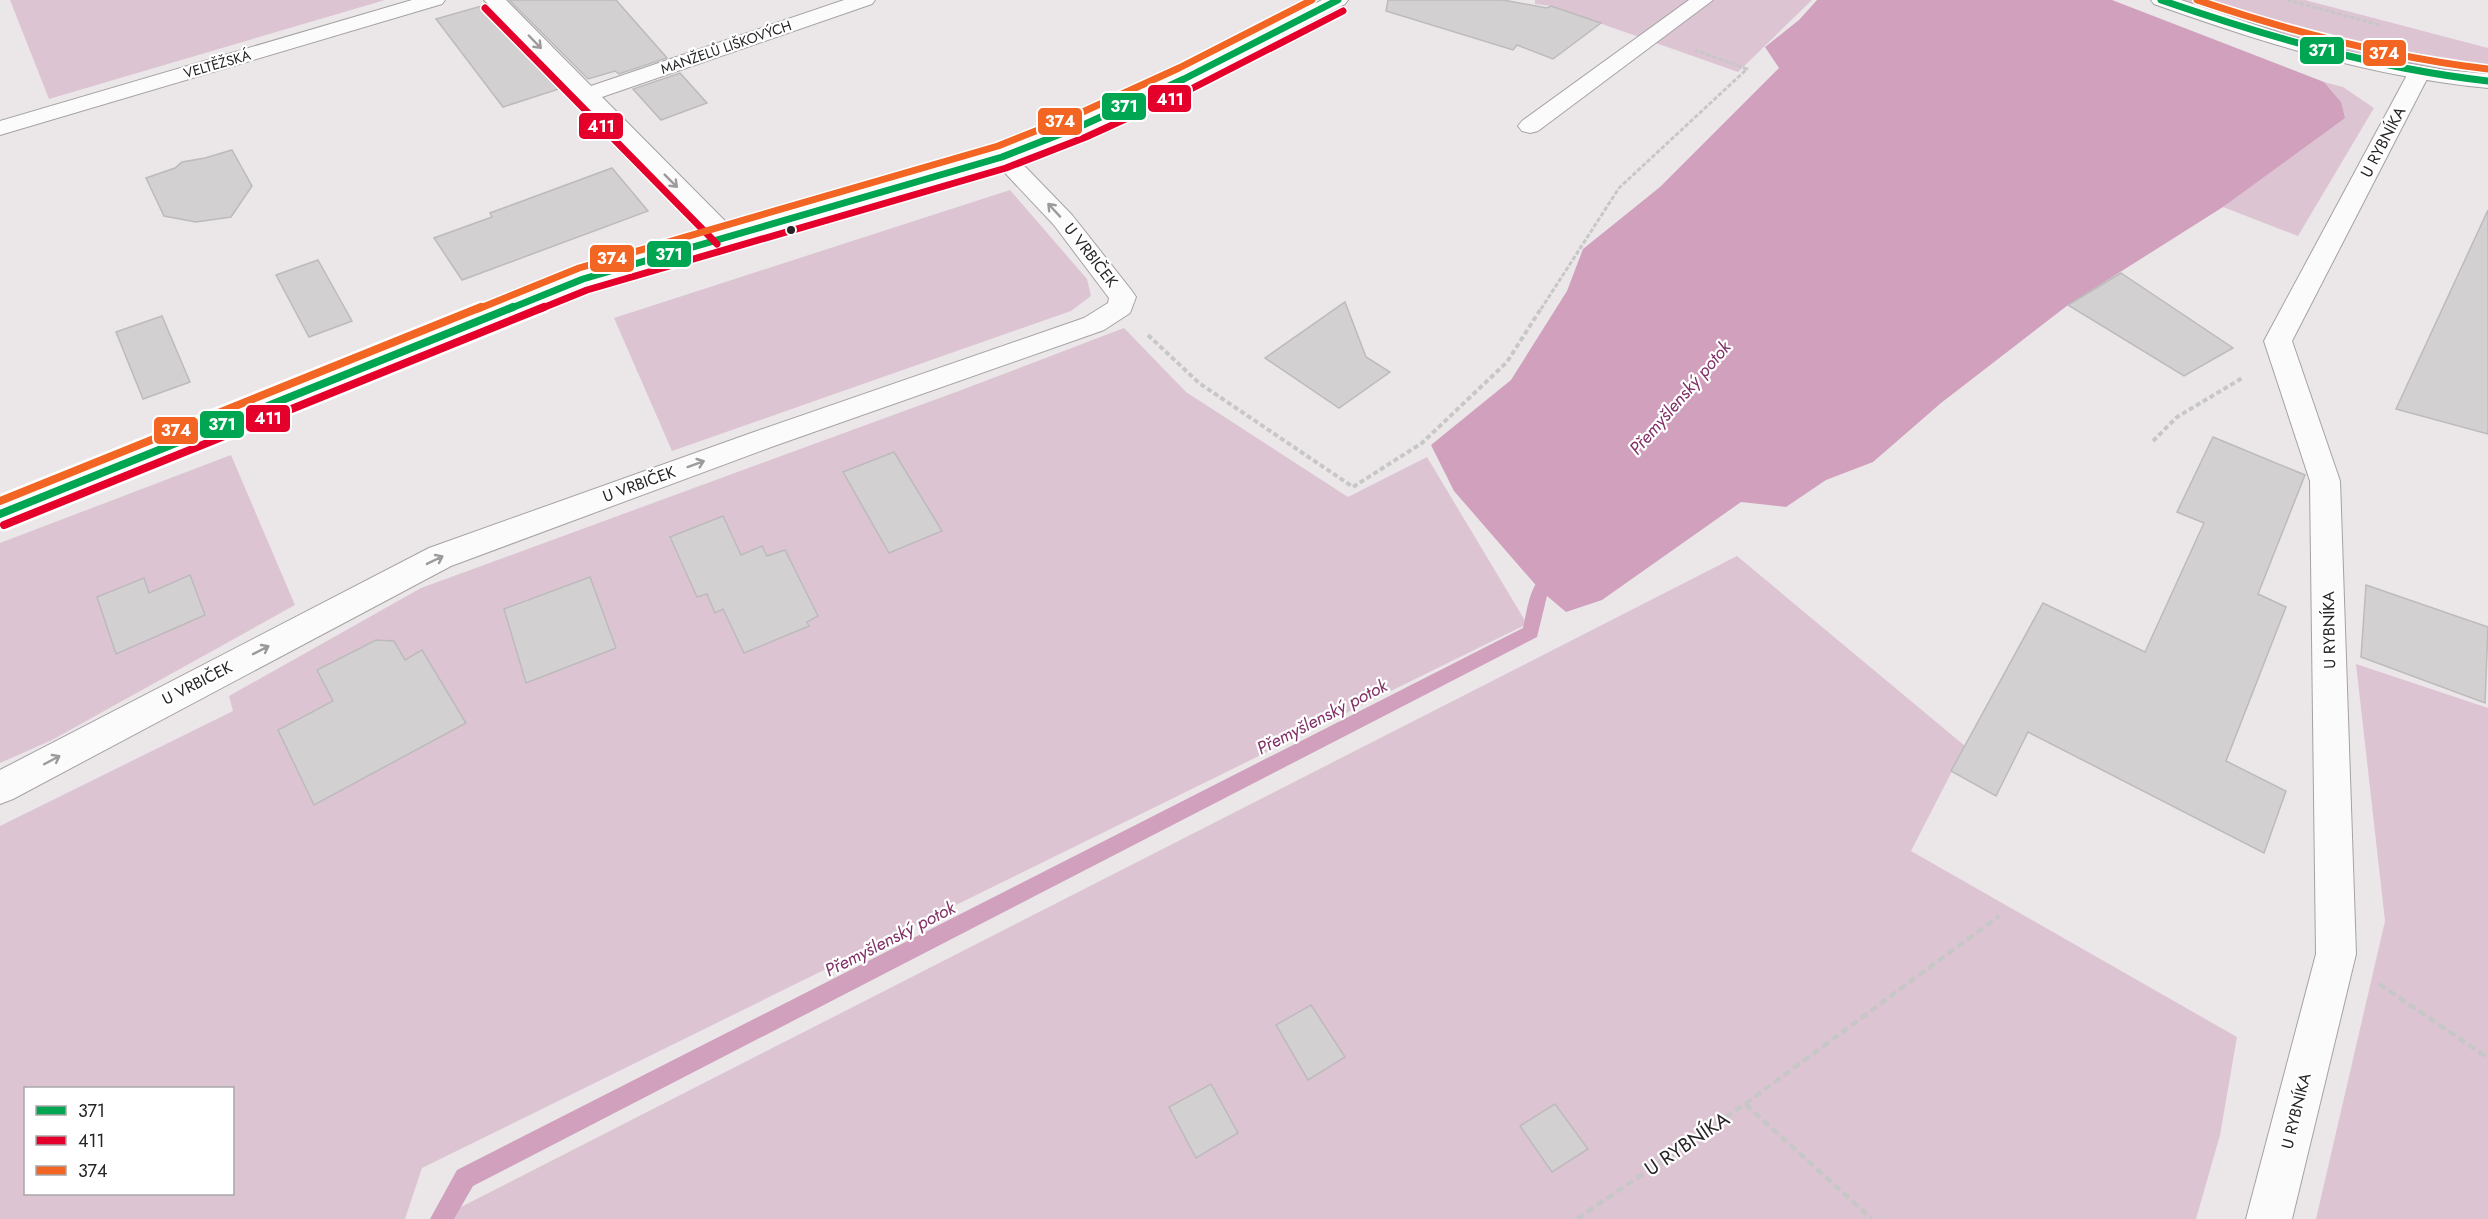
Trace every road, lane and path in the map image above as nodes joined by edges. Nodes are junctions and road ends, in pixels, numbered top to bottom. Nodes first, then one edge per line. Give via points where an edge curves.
1 (435, 0) edge
2 (494, 0) edge
3 (865, 0) edge
4 (1338, 0) edge
5 (1703, 0) edge
6 (2161, 0) edge
7 (1657, 36) junction
8 (2418, 75) junction
9 (2488, 81) edge
10 (586, 95) junction
11 (1530, 126) dead end
12 (0, 128) edge
13 (1002, 157) junction
14 (726, 236) junction
15 (1120, 307) junction
16 (2284, 362) junction
17 (2153, 441) dead end
18 (0, 514) edge
19 (0, 788) edge
20 (1999, 916) dead end
21 (2336, 954) junction
22 (2488, 1058) edge
23 (1745, 1104) junction
24 (1577, 1219) edge
25 (1872, 1219) edge
26 (2269, 1219) edge

1 - 12 street, VELTĚŽSKÁ
2 -> 10 street
3 - 10 street, MANŽELŮ LIŠKOVÝCH
4 - 13 street via 1184,79 1082,126
5 - 7 street
6 - 8 street via 2311,51
7 - 11 street
7 - 15 path via 1747,69 1619,188 1507,362 1422,442 1353,487 1199,383
8 - 9 street
8 - 16 street, U RYBNÍKA via 2278,341
10 -> 14 street
13 - 14 street
15 -> 13 street, U VRBIČEK via 1123,297 1063,220
14 - 18 street via 583,279
19 -> 15 street, U VRBIČEK via 440,558 1094,324
16 - 17 path via 2245,377 2177,417
16 - 21 street, U RYBNÍKA via 2325,481
20 - 23 path
21 - 22 path
21 - 26 street, U RYBNÍKA
23 - 24 path, U RYBNÍKA
23 - 25 path, U RYBNÍKA

